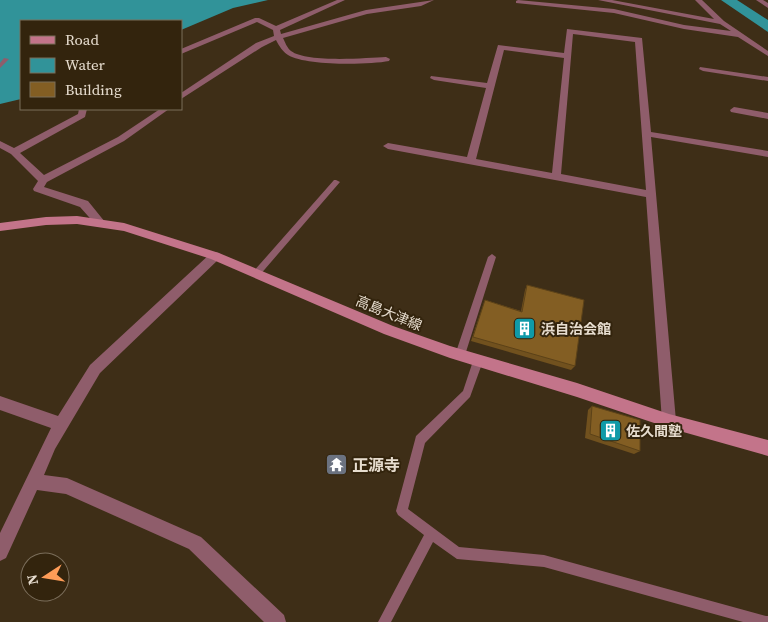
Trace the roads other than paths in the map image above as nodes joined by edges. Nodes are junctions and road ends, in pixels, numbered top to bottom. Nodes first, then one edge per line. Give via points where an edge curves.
1 (342, 0) edge
2 (431, 0) edge
3 (601, 0) edge
4 (698, 0) edge
5 (759, 0) edge
6 (615, 1) edge
7 (518, 2) dead end
8 (768, 6) edge
9 (722, 22) junction
10 (277, 33) junction
11 (742, 35) junction
12 (182, 52) edge
13 (768, 54) edge
14 (568, 56) junction
15 (6, 59) dead end
16 (386, 59) dead end
17 (0, 66) edge
18 (703, 69) dead end
19 (434, 78) dead end
20 (768, 80) edge
21 (490, 86) junction
22 (182, 96) edge
23 (83, 110) edge
24 (164, 110) edge
25 (734, 110) dead end
26 (768, 116) edge
27 (647, 134) junction
28 (0, 144) edge
29 (388, 146) dead end
30 (14, 152) junction
31 (768, 154) edge
32 (471, 161) junction
33 (556, 177) junction
34 (43, 180) junction
35 (336, 182) dead end
36 (652, 194) junction
37 (100, 222) junction
38 (0, 226) edge
39 (215, 256) junction
40 (492, 257) dead end
41 (256, 274) junction
42 (460, 355) junction
43 (478, 361) junction
44 (0, 403) edge
45 (669, 421) junction
46 (62, 425) junction
47 (768, 448) edge
48 (33, 482) junction
49 (431, 533) junction
50 (0, 552) edge
51 (277, 622) edge
52 (384, 622) edge
53 (766, 622) edge

1 - 10 street
2 - 10 street
3 - 6 street
4 - 9 street
5 - 8 street
6 - 9 street
7 - 11 street via 614,11 684,27
9 - 11 street
10 - 12 street via 257,18
10 - 16 street via 290,53 300,57 358,61
10 - 22 street
11 - 13 street
14 - 21 street via 501,47
14 - 27 street via 570,31 639,40
14 - 33 street
15 - 17 lane
18 - 20 street
19 - 21 street
21 - 32 street
23 - 30 street via 82,115
24 - 34 street via 121,139
25 - 26 street
27 - 31 street
27 - 36 street
28 - 30 street
29 - 32 street
30 - 34 street
32 - 33 street
33 - 36 street
34 - 37 street via 38,189 84,204
35 - 41 lane
36 - 45 street
37 - 38 main road, 高島大津線 via 46,221
37 - 39 main road, 高島大津線 via 124,226
39 - 41 main road, 高島大津線
39 - 46 street via 95,369
40 - 42 lane
41 - 42 main road, 高島大津線 via 389,330
42 - 43 main road, 高島大津線
43 - 45 main road, 高島大津線
43 - 49 lane via 467,394 420,440 402,511
44 - 46 street
45 - 47 main road, 高島大津線
46 - 48 street
48 - 50 street
48 - 51 street via 66,486 195,543
49 - 52 lane
49 - 53 lane via 457,554 544,561

